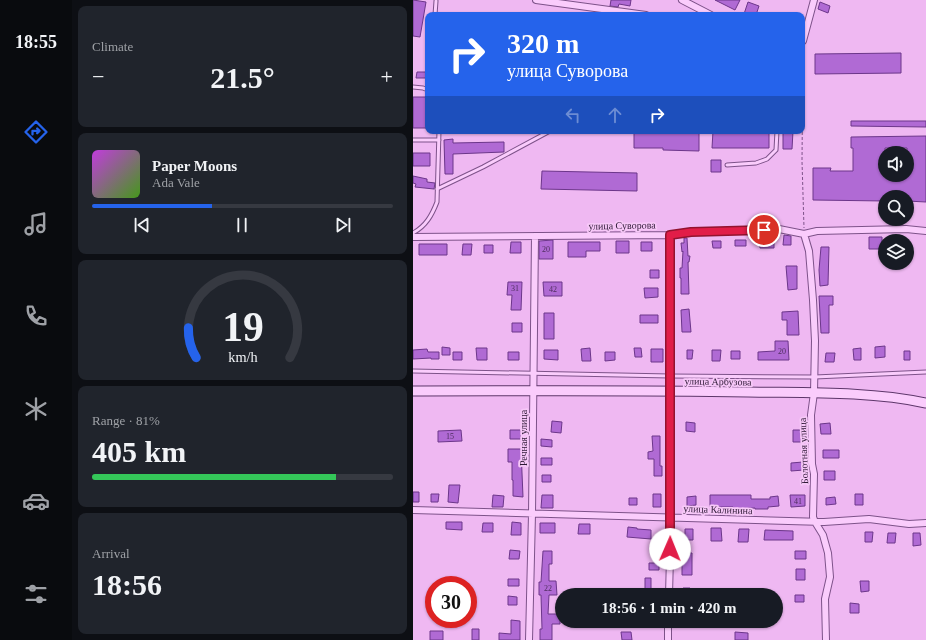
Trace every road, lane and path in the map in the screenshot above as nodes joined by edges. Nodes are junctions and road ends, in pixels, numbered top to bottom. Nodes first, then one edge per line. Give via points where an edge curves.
1 (536, 0) edge
2 (682, 0) edge
3 (814, 0) edge
4 (436, 2) dead end
5 (435, 12) edge
6 (624, 12) edge
7 (704, 12) edge
8 (805, 34) edge
9 (413, 87) edge
10 (425, 89) edge
11 (439, 134) edge
12 (544, 134) edge
13 (777, 134) edge
14 (802, 134) edge
15 (413, 140) edge
16 (439, 140) junction
17 (727, 165) dead end
18 (437, 189) junction
19 (926, 231) edge
20 (413, 233) edge
21 (804, 234) junction
22 (670, 235) junction
23 (535, 236) junction
24 (413, 237) edge
25 (413, 371) edge
26 (533, 372) junction
27 (926, 372) edge
28 (670, 376) junction
29 (815, 377) junction
30 (413, 391) edge
31 (533, 391) junction
32 (670, 391) junction
33 (814, 393) junction
34 (926, 403) edge
35 (413, 510) edge
36 (532, 514) junction
37 (671, 518) junction
38 (815, 522) junction
39 (926, 523) edge
40 (669, 588) edge
41 (668, 628) edge
42 (529, 640) edge
43 (668, 640) edge
44 (826, 640) edge

1 - 6 street
2 - 7 street
3 - 8 street
4 - 5 lane
9 - 10 lane
11 - 16 lane
12 - 18 lane
13 - 17 lane via 776,150 767,159 757,163
14 - 21 path
15 - 16 lane
16 - 18 lane
18 - 20 lane via 437,202 433,213 427,223
19 - 21 street, улица Суворова via 817,231
21 - 22 street, улица Суворова via 779,229
21 - 29 street, Болотная улица via 809,251 813,300
22 - 23 street, улица Суворова
22 - 28 street
23 - 24 street, улица Суворова
23 - 26 street, Речная улица
25 - 26 lane
26 - 28 lane
26 - 31 street, Речная улица
27 - 29 lane
28 - 29 lane
28 - 32 street
29 - 33 street, Болотная улица
30 - 31 street, улица Арбузова
31 - 32 street, улица Арбузова
31 - 36 street, Речная улица
32 - 33 street, улица Арбузова
32 - 37 street
33 - 34 street, улица Арбузова
33 - 38 street, Болотная улица via 811,446
35 - 36 street, улица Калинина
36 - 37 street, улица Калинина
36 - 42 street, Речная улица
37 - 38 street, улица Калинина
37 - 40 street
38 - 39 street, улица Калинина via 869,519 909,524
38 - 44 street, Болотная улица via 823,535 828,553 830,577 825,599
41 - 43 street

